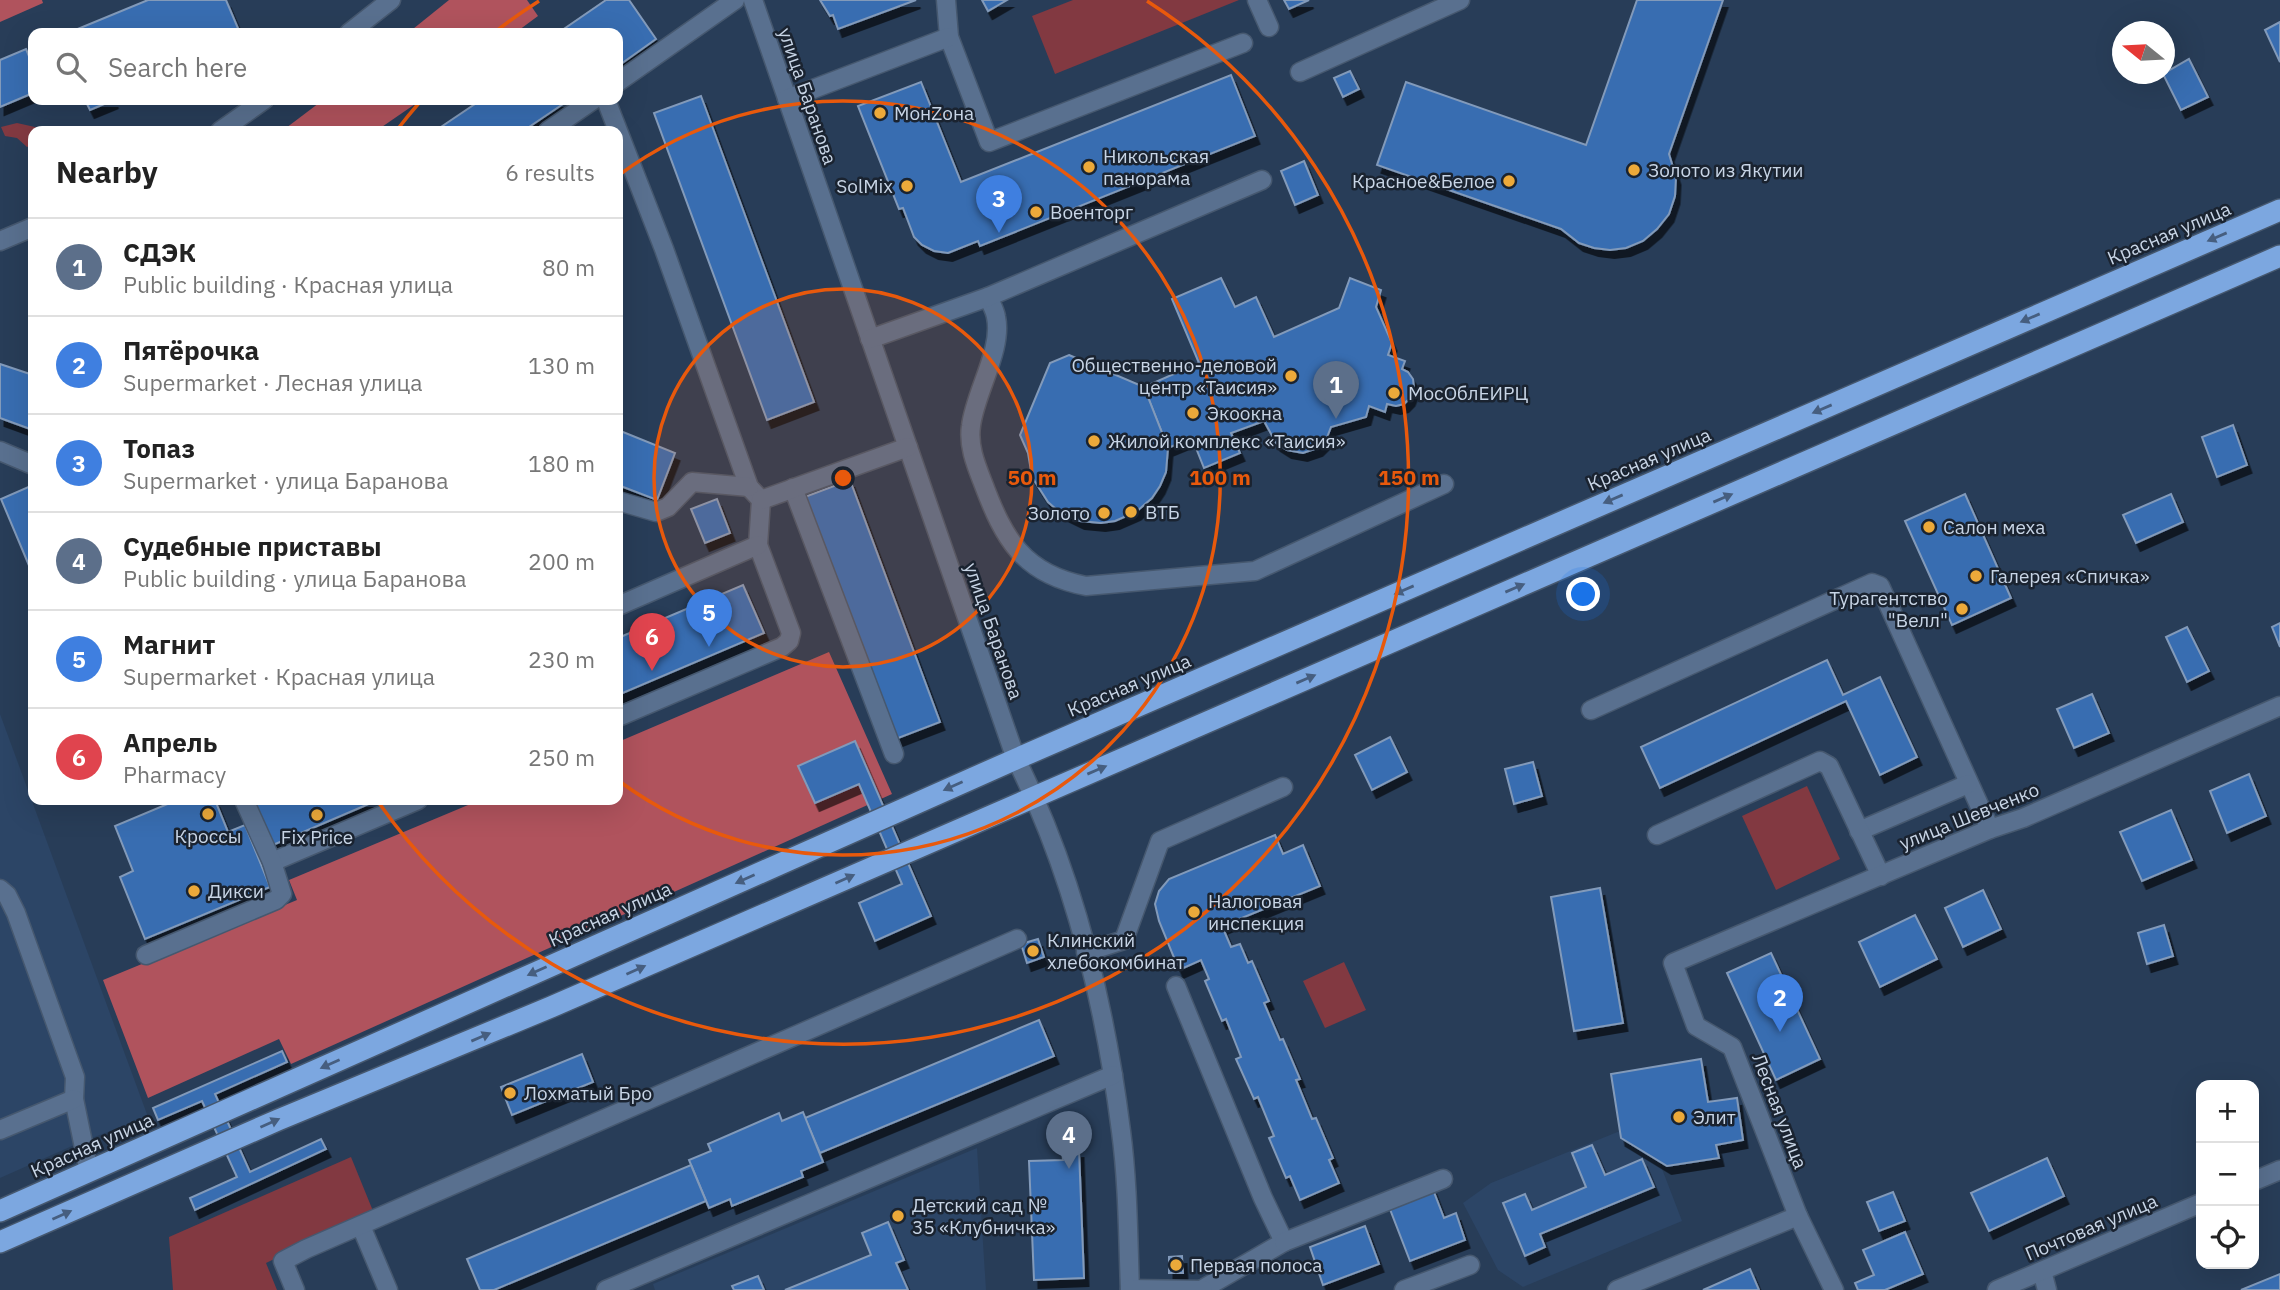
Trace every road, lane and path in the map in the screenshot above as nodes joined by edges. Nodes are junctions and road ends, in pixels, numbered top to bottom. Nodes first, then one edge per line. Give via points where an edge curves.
1 (391, 0) edge
2 (735, 0) edge
3 (753, 0) edge
4 (946, 0) edge
5 (1257, 0) edge
6 (1460, 0) edge
7 (1269, 26) dead end
8 (355, 28) edge
9 (949, 37) junction
10 (1243, 43) dead end
11 (1300, 72) dead end
12 (623, 78) edge
13 (787, 99) junction
14 (257, 105) edge
15 (586, 105) edge
16 (608, 105) edge
17 (226, 126) edge
18 (555, 126) edge
19 (616, 126) edge
20 (623, 144) edge
21 (1262, 180) dead end
22 (2280, 210) edge
23 (28, 229) edge
24 (0, 241) edge
25 (2280, 256) edge
26 (988, 297) junction
27 (870, 339) junction
28 (908, 447) junction
29 (0, 451) edge
30 (28, 463) edge
31 (1444, 484) dead end
32 (793, 488) junction
33 (755, 493) junction
34 (623, 502) edge
35 (758, 545) junction
36 (623, 604) edge
37 (2280, 706) edge
38 (1591, 710) dead end
39 (623, 715) edge
40 (894, 754) dead end
41 (1016, 759) junction
42 (1968, 784) junction
43 (1283, 787) dead end
44 (1035, 797) junction
45 (246, 805) edge
46 (406, 805) edge
47 (1990, 829) junction
48 (1859, 831) junction
49 (1657, 835) dead end
50 (272, 862) junction
51 (1881, 876) junction
52 (0, 889) edge
53 (1017, 939) dead end
54 (1086, 951) junction
55 (146, 955) dead end
56 (1673, 963) joint
57 (1176, 986) dead end
58 (1112, 1075) junction
59 (74, 1099) junction
60 (0, 1130) edge
61 (2280, 1170) edge
62 (89, 1172) junction
63 (1443, 1179) dead end
64 (2259, 1179) edge
65 (2196, 1205) edge
66 (0, 1211) edge
67 (1798, 1216) junction
68 (361, 1226) junction
69 (1284, 1241) junction
70 (0, 1242) edge
71 (1470, 1265) dead end
72 (2042, 1271) junction
73 (1130, 1289) edge
74 (295, 1290) edge
75 (388, 1290) edge
76 (606, 1290) edge
77 (1202, 1290) edge
78 (1404, 1290) edge
79 (1617, 1290) edge
80 (1834, 1290) edge
81 (1997, 1290) edge
82 (2047, 1290) edge

1 - 8 street
2 - 12 street
3 - 13 street, улица Баранова
4 - 9 street
5 - 7 street
6 - 11 street
9 - 10 street via 989,142
9 - 13 street
13 - 27 street, улица Баранова
14 - 17 street
15 - 18 street
16 - 19 street
20 - 33 street
21 - 26 street
22 -> 41 highway, Красная улица
23 - 24 street
44 -> 25 highway
26 - 27 street
26 - 31 street via 997,335 970,428 972,451 1010,543 1036,567 1066,582 1086,586 1255,571
27 - 28 street, улица Баранова
28 - 32 street
28 - 41 street, улица Баранова
29 - 30 street
32 - 33 street
32 - 40 street
33 - 34 street via 692,482 656,512
33 - 35 street
35 - 36 street
35 - 39 street via 788,622 789,641
37 - 47 street, улица Шевченко
38 - 42 street via 1876,583
41 - 44 street, улица Баранова
41 -> 62 highway, Красная улица
42 - 47 street
42 - 48 street
43 - 54 street via 1160,841 1124,940
44 - 54 street, улица Баранова
70 -> 44 highway
45 - 50 street
46 - 50 street
47 - 51 street, улица Шевченко
48 - 49 street via 1829,766 1820,761
48 - 51 street
50 - 55 street via 282,894 276,900
51 - 56 street, улица Шевченко
52 - 59 street via 16,913 75,1077
53 - 68 street
54 - 58 street, улица Баранова
56 - 67 street, Лесная улица via 1696,1026 1732,1047
57 - 69 street
58 - 73 street, улица Баранова via 1125,1178
58 - 76 street
59 - 60 street
59 - 62 street
61 - 64 street
62 - 66 highway, Красная улица
63 - 69 street
65 - 72 street, Почтовая улица
67 - 79 street
67 - 80 street, Лесная улица
68 - 74 street via 284,1261
68 - 75 street
69 - 77 street
71 - 78 street
72 - 81 street, Почтовая улица
72 - 82 street
73 - 77 street

